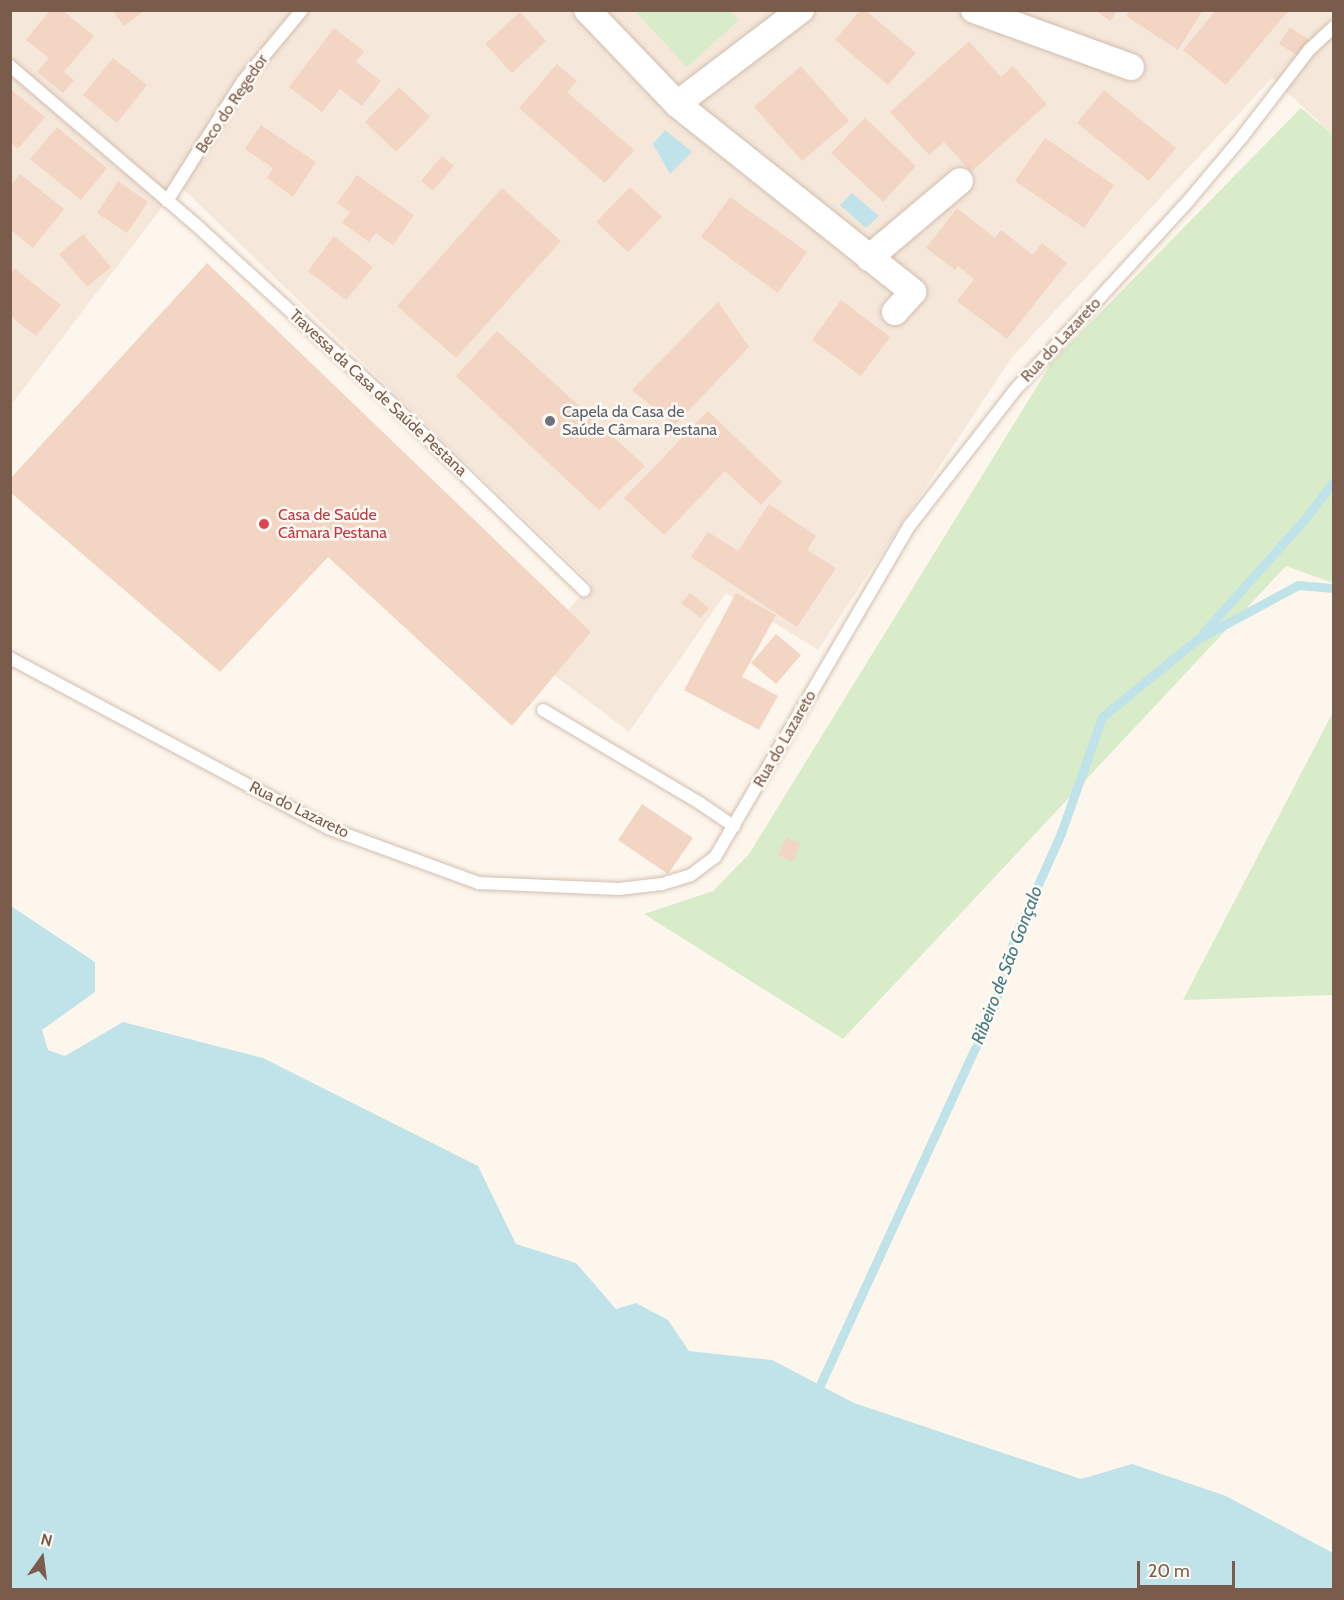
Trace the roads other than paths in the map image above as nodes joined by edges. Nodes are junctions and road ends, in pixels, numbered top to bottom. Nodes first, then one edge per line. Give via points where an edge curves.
1 (302, 10) edge
2 (587, 10) edge
3 (801, 10) edge
4 (974, 10) edge
5 (1334, 27) edge
6 (10, 66) edge
7 (1131, 67) dead end
8 (677, 104) junction
9 (960, 181) dead end
10 (167, 201) junction
11 (869, 258) junction
12 (895, 312) dead end
13 (584, 590) dead end
14 (10, 658) edge
15 (543, 710) dead end
16 (734, 826) junction

1 - 10 lane, Beco do Regedor via 243,81
2 - 8 street
3 - 8 street
4 - 7 street
5 - 16 lane, Rua do Lazareto via 1309,50 1189,200 1016,389 910,525
6 - 10 lane, Travessa da Casa de Saúde Pestana
8 - 11 street
9 - 11 street
10 - 13 lane, Travessa da Casa de Saúde Pestana via 390,403
11 - 12 street via 913,292
14 - 16 lane, Rua do Lazareto via 328,828 478,883 619,889 662,884 691,875 715,857
15 - 16 lane

